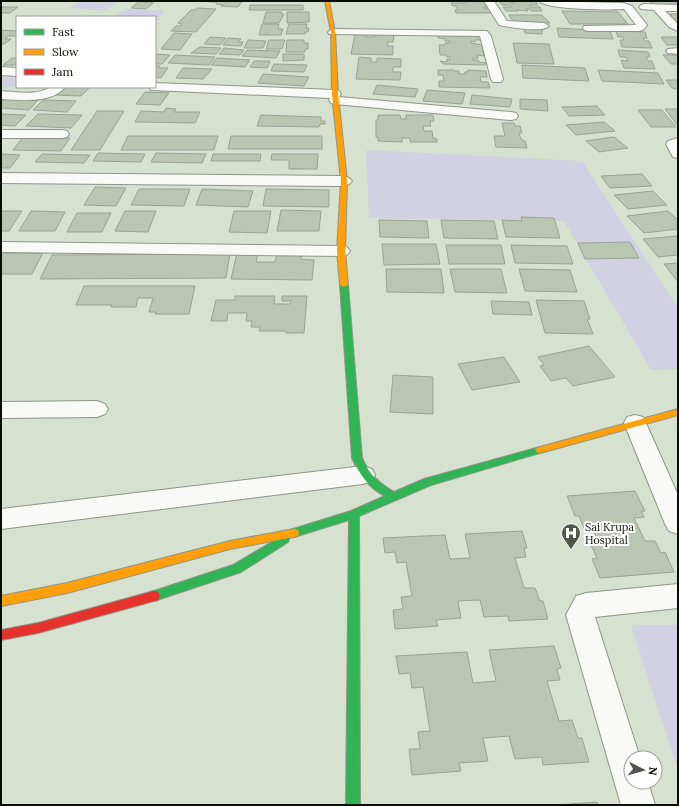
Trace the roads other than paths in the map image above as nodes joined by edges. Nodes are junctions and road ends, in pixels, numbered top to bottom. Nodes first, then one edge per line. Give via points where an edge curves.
1 (327, 1) edge
2 (489, 1) edge
3 (544, 1) edge
4 (625, 5) edge
5 (643, 5) edge
6 (678, 8) edge
7 (657, 9) junction
8 (678, 11) edge
9 (544, 26) dead end
10 (588, 28) dead end
11 (678, 28) edge
12 (333, 32) junction
13 (1, 71) edge
14 (16, 72) edge
15 (497, 79) dead end
16 (156, 87) edge
17 (58, 88) edge
18 (1, 95) edge
19 (335, 97) junction
20 (512, 116) dead end
21 (1, 134) edge
22 (62, 134) dead end
23 (678, 142) edge
24 (678, 154) edge
25 (1, 178) edge
26 (344, 181) junction
27 (1, 247) edge
28 (341, 251) junction
29 (97, 409) dead end
30 (1, 410) edge
31 (678, 412) edge
32 (635, 423) junction
33 (363, 475) junction
34 (669, 480) edge
35 (394, 497) junction
36 (354, 514) junction
37 (1, 519) edge
38 (678, 524) edge
39 (291, 534) junction
40 (678, 596) edge
41 (1, 601) edge
42 (1, 635) edge
43 (353, 805) edge
44 (638, 805) edge

1 - 12 street
2 - 9 street via 503,23
3 - 4 street via 563,10
4 - 5 street
4 - 10 street via 642,25 639,28
5 - 7 street
6 - 7 street
7 - 8 street
7 - 11 street
12 - 15 street via 483,33
12 - 19 street
13 - 14 street
16 - 19 street
17 - 18 street via 45,95
19 - 20 street
19 - 26 street
21 - 22 street
23 - 24 street via 673,144
25 - 26 street
26 - 28 street
27 - 28 street
28 - 33 street via 358,458
29 - 30 street
31 - 32 street
32 - 34 street
32 - 35 street via 428,482
33 - 35 street
33 - 37 street
34 - 38 street
35 - 36 street
36 - 39 street
36 - 43 street
39 - 41 street via 230,545 67,588
39 - 42 street via 238,569 69,620
40 - 44 street via 586,605 580,615

